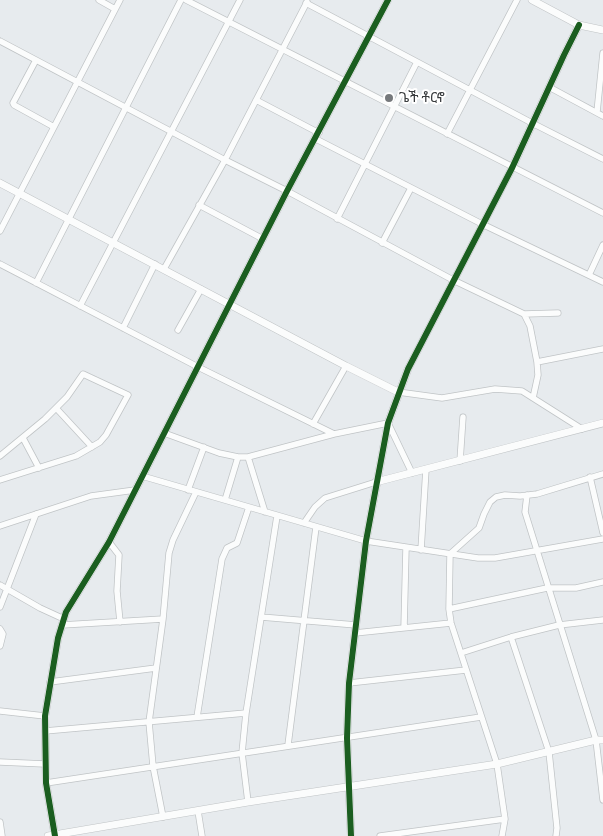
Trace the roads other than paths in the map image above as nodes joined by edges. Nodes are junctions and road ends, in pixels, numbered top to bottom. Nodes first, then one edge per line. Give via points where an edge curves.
1 (99, 0) edge
2 (120, 0) edge
3 (181, 0) edge
4 (186, 0) edge
5 (240, 0) edge
6 (388, 0) edge
7 (518, 0) edge
8 (532, 0) edge
9 (307, 2) edge
10 (115, 9) junction
11 (228, 22) junction
12 (579, 25) junction
13 (603, 30) edge
14 (369, 36) junction
15 (0, 41) edge
16 (282, 49) junction
17 (603, 52) edge
18 (36, 60) junction
19 (417, 62) junction
20 (345, 82) junction
21 (77, 83) junction
22 (549, 87) junction
23 (470, 90) junction
24 (256, 100) junction
25 (394, 107) junction
26 (126, 108) junction
27 (597, 112) junction
28 (603, 116) edge
29 (532, 123) junction
30 (54, 127) junction
31 (171, 132) junction
32 (446, 134) junction
33 (318, 136) junction
34 (603, 159) edge
35 (225, 160) junction
36 (365, 164) junction
37 (512, 168) junction
38 (0, 183) edge
39 (411, 188) junction
40 (287, 191) junction
41 (20, 193) junction
42 (199, 205) junction
43 (603, 213) edge
44 (69, 219) junction
45 (337, 219) junction
46 (482, 224) junction
47 (0, 231) edge
48 (263, 239) junction
49 (114, 242) junction
50 (382, 243) junction
51 (603, 245) edge
52 (0, 264) edge
53 (156, 264) junction
54 (164, 269) junction
55 (588, 275) junction
56 (453, 280) junction
57 (603, 282) edge
58 (36, 283) junction
59 (201, 288) junction
60 (230, 304) junction
61 (80, 306) junction
62 (524, 314) junction
63 (558, 314) dead end
64 (123, 328) junction
65 (178, 330) dead end
66 (603, 350) edge
67 (538, 362) junction
68 (346, 366) junction
69 (198, 367) junction
70 (398, 392) junction
71 (534, 398) junction
72 (56, 408) junction
73 (463, 417) dead end
74 (388, 423) junction
75 (603, 423) edge
76 (313, 424) junction
77 (582, 429) junction
78 (164, 433) junction
79 (334, 434) junction
80 (23, 438) junction
81 (92, 447) junction
82 (204, 447) junction
83 (0, 456) edge
84 (238, 457) junction
85 (248, 457) junction
86 (460, 461) junction
87 (39, 468) junction
88 (426, 469) junction
89 (412, 473) junction
90 (603, 474) edge
91 (142, 476) junction
92 (590, 477) junction
93 (0, 480) edge
94 (376, 482) junction
95 (135, 490) junction
96 (188, 490) junction
97 (196, 492) junction
98 (526, 495) junction
99 (225, 500) junction
100 (249, 507) junction
101 (265, 512) junction
102 (36, 514) junction
103 (277, 516) junction
104 (304, 523) junction
105 (0, 526) edge
106 (316, 527) junction
107 (603, 533) edge
108 (603, 539) edge
109 (366, 541) junction
110 (109, 542) junction
111 (406, 548) junction
112 (421, 550) junction
113 (538, 551) junction
114 (450, 554) junction
115 (603, 582) edge
116 (0, 585) edge
117 (7, 588) junction
118 (547, 588) junction
119 (0, 608) edge
120 (449, 609) junction
121 (261, 616) junction
122 (163, 619) junction
123 (603, 620) edge
124 (304, 621) junction
125 (63, 622) junction
126 (120, 622) junction
127 (451, 623) junction
128 (356, 625) junction
129 (559, 625) junction
130 (404, 628) junction
131 (0, 629) edge
132 (355, 633) junction
133 (511, 637) junction
134 (0, 646) edge
135 (460, 653) junction
136 (156, 668) junction
137 (466, 670) junction
138 (50, 682) junction
139 (349, 683) junction
140 (0, 711) edge
141 (246, 713) junction
142 (45, 716) junction
143 (197, 717) junction
144 (481, 717) junction
145 (149, 722) junction
146 (45, 731) junction
147 (346, 738) junction
148 (599, 740) edge
149 (288, 745) junction
150 (242, 752) junction
151 (549, 752) junction
152 (0, 762) edge
153 (45, 764) junction
154 (497, 764) junction
155 (153, 766) junction
156 (46, 783) junction
157 (348, 786) junction
158 (603, 800) edge
159 (248, 802) junction
160 (198, 810) junction
161 (163, 817) junction
162 (505, 819) junction
163 (0, 822) edge
164 (2, 836) edge
165 (52, 836) edge
166 (202, 836) edge
167 (351, 836) edge
168 (380, 836) edge
169 (503, 836) edge
170 (556, 836) edge

1 - 10 street
2 - 10 street
3 - 26 street
4 - 11 street
5 - 11 street
6 - 14 street
7 - 23 street
8 - 12 street
9 - 14 street
9 - 16 street
10 - 21 street
11 - 16 street
11 - 31 street
12 - 13 street
12 - 22 street
14 - 19 street
14 - 20 street
15 - 18 street
16 - 20 street
16 - 24 street
17 - 27 street
18 - 21 street
18 - 30 street via 13,103
19 - 23 street
19 - 25 street
20 - 25 street
20 - 33 street
21 - 26 street
21 - 30 street
22 - 27 street
22 - 29 street
23 - 29 street
23 - 32 street
24 - 33 street
24 - 35 street
25 - 32 street
25 - 36 street
26 - 31 street
26 - 44 street
27 - 28 street
29 - 34 street
29 - 37 street
30 - 41 street
31 - 35 street
31 - 49 street
32 - 37 street
33 - 36 street
33 - 40 street
35 - 40 street
35 - 42 street
36 - 39 street
36 - 45 street
37 - 43 street
37 - 46 street
38 - 41 street
39 - 46 street
39 - 50 street
40 - 45 street
40 - 48 street
41 - 44 street
41 - 47 street
42 - 48 street
42 - 54 street
44 - 49 street
44 - 58 street
45 - 50 street
46 - 55 street
46 - 56 street
48 - 60 street
49 - 53 street
49 - 61 street
50 - 56 street
51 - 55 street
52 - 58 street
53 - 54 street
53 - 64 street
54 - 59 street
55 - 57 street
56 - 62 street
56 - 70 street
58 - 61 street
59 - 60 street
59 - 65 street
60 - 68 street
60 - 69 street
61 - 64 street
62 - 63 street
62 - 67 street
64 - 69 street
66 - 67 street
67 - 71 street
68 - 70 street
68 - 76 street
69 - 76 street
69 - 78 street
70 - 71 street via 442,398 506,388 522,391
70 - 74 street
71 - 77 street
72 - 80 street
72 - 81 street
72 - 81 street via 83,374 128,395 106,435
73 - 86 street
74 - 79 street
74 - 89 street
74 - 94 street
75 - 77 street
76 - 79 street
77 - 86 street
78 - 82 street
78 - 91 street
79 - 85 street
80 - 83 street
80 - 87 street
81 - 87 street
82 - 84 street
82 - 96 street
84 - 85 street
84 - 99 street
85 - 101 street
86 - 88 street
87 - 93 street
88 - 89 street
88 - 112 street
89 - 94 street
90 - 92 street
91 - 95 street
91 - 96 street
92 - 98 street
92 - 107 street
94 - 104 street via 326,498
94 - 109 street
95 - 102 street via 91,496
95 - 110 street
96 - 97 street
97 - 99 street
97 - 122 street via 169,553
98 - 113 street via 525,512
98 - 114 street via 496,497 487,508 479,528
99 - 100 street
100 - 101 street
100 - 143 street via 237,542 227,548 222,558
101 - 103 street
102 - 105 street
102 - 117 street
103 - 104 street
103 - 121 street
104 - 106 street
106 - 109 street
106 - 124 street
108 - 113 street
109 - 111 street
109 - 128 street
110 - 125 street
110 - 126 street via 119,555 117,591
111 - 112 street
111 - 130 street
112 - 114 street
113 - 114 street via 487,558
113 - 118 street
114 - 120 street
115 - 118 street via 576,588
116 - 117 street
117 - 119 street
117 - 125 street
118 - 120 street
118 - 129 street
120 - 127 street
121 - 124 street
121 - 141 street
122 - 126 street
122 - 136 street
123 - 129 street
124 - 128 street
124 - 149 street
125 - 126 street
125 - 138 street
127 - 130 street
127 - 135 street
128 - 132 street
129 - 133 street
129 - 148 street
130 - 132 street
131 - 134 street via 3,634
132 - 139 street
133 - 135 street
133 - 151 street
135 - 137 street
136 - 138 street
136 - 145 street
137 - 139 street
137 - 144 street
138 - 142 street
139 - 147 street
140 - 142 street
141 - 143 street
141 - 150 street
142 - 146 street
143 - 145 street
144 - 147 street
144 - 154 street
145 - 146 street
145 - 155 street
146 - 153 street
147 - 149 street
147 - 157 street
148 - 151 street
148 - 158 street
149 - 150 street
150 - 155 street
150 - 159 street
151 - 154 street
151 - 170 street via 558,828
152 - 153 street
153 - 156 street
154 - 157 street
154 - 162 street
155 - 156 street
155 - 161 street
156 - 165 street
157 - 159 street
157 - 167 street
159 - 160 street
160 - 161 street
160 - 166 street
161 - 165 street
162 - 168 street
162 - 169 street
163 - 164 street

